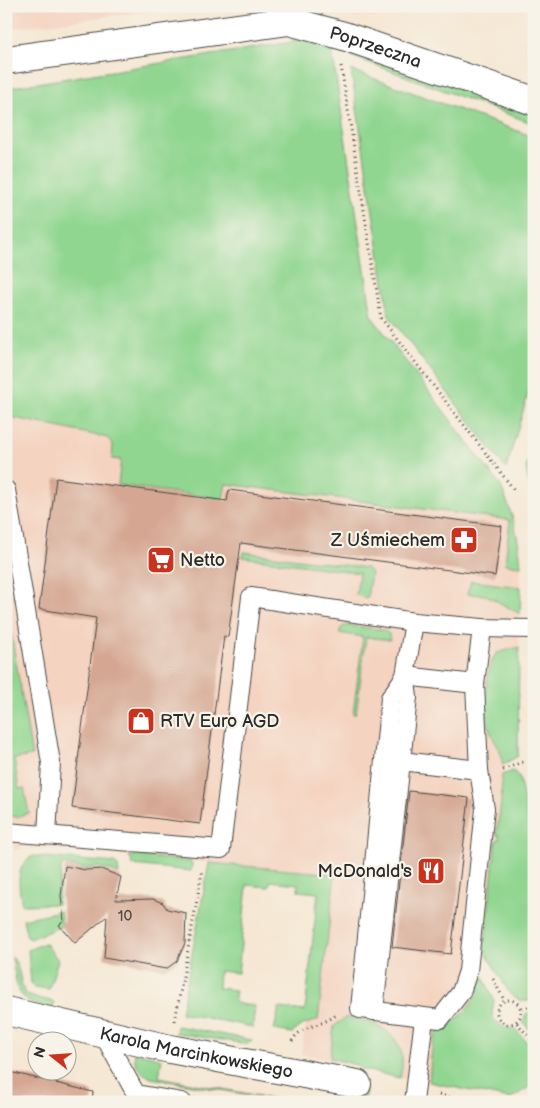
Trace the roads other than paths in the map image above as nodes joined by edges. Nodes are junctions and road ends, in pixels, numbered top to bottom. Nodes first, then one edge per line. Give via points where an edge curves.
1 (291, 14) edge
2 (6, 60) edge
3 (534, 101) edge
4 (6, 490) edge
5 (414, 622) junction
6 (482, 628) junction
7 (534, 629) edge
8 (405, 676) junction
9 (475, 684) junction
10 (401, 761) junction
11 (479, 770) junction
12 (6, 832) edge
13 (47, 835) junction
14 (6, 1011) edge
15 (374, 1011) junction
16 (424, 1018) junction
17 (103, 1034) junction
18 (357, 1084) dead end
19 (182, 1102) edge
20 (414, 1102) edge

1 - 2 street, Poprzeczna
1 - 3 street, Poprzeczna via 344,36
4 - 13 lane via 51,763
5 - 6 lane
5 - 8 lane
5 - 13 lane via 251,598 221,849
6 - 7 lane
6 - 9 lane
8 - 9 lane
8 - 10 lane via 408,697
8 - 15 lane via 390,698 360,1009
9 - 11 lane
10 - 11 lane
10 - 15 lane
11 - 16 lane via 485,809 468,971 461,992 440,1019
12 - 13 lane
14 - 17 street, Karola Marcinkowskiego
15 - 16 lane
16 - 20 lane
17 - 18 street, Karola Marcinkowskiego
17 - 19 lane via 136,1094

